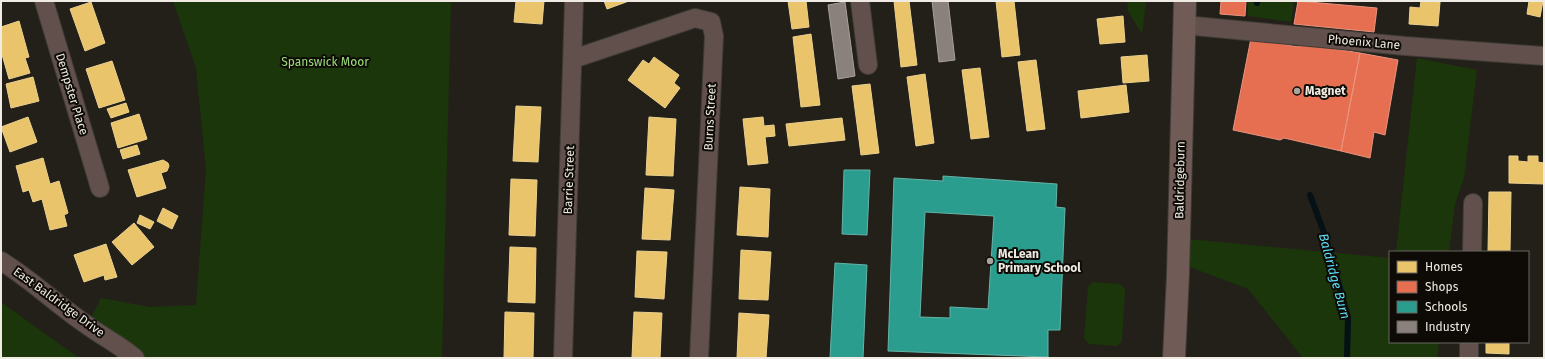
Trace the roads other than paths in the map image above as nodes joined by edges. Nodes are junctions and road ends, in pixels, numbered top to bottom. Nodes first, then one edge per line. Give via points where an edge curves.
1 (44, 1) edge
2 (574, 1) edge
3 (860, 1) edge
4 (1185, 1) edge
5 (1184, 25) junction
6 (1544, 56) edge
7 (573, 59) junction
8 (868, 65) dead end
9 (100, 188) dead end
10 (1473, 202) dead end
11 (1472, 251) edge
12 (1, 261) edge
13 (1469, 343) edge
14 (124, 354) edge
15 (563, 358) edge
16 (699, 358) edge
17 (1174, 358) edge
18 (1469, 358) edge

1 - 9 street, Dempster Place
2 - 7 street, Barrie Street
3 - 8 street
4 - 5 main road, Baldridgeburn
5 - 6 street, Phoenix Lane
5 - 17 main road, Baldridgeburn
7 - 15 street, Barrie Street
7 - 16 street, Burns Street via 695,18 711,22 714,36
10 - 11 street
12 - 14 street, East Baldridge Drive via 19,272
13 - 18 street

